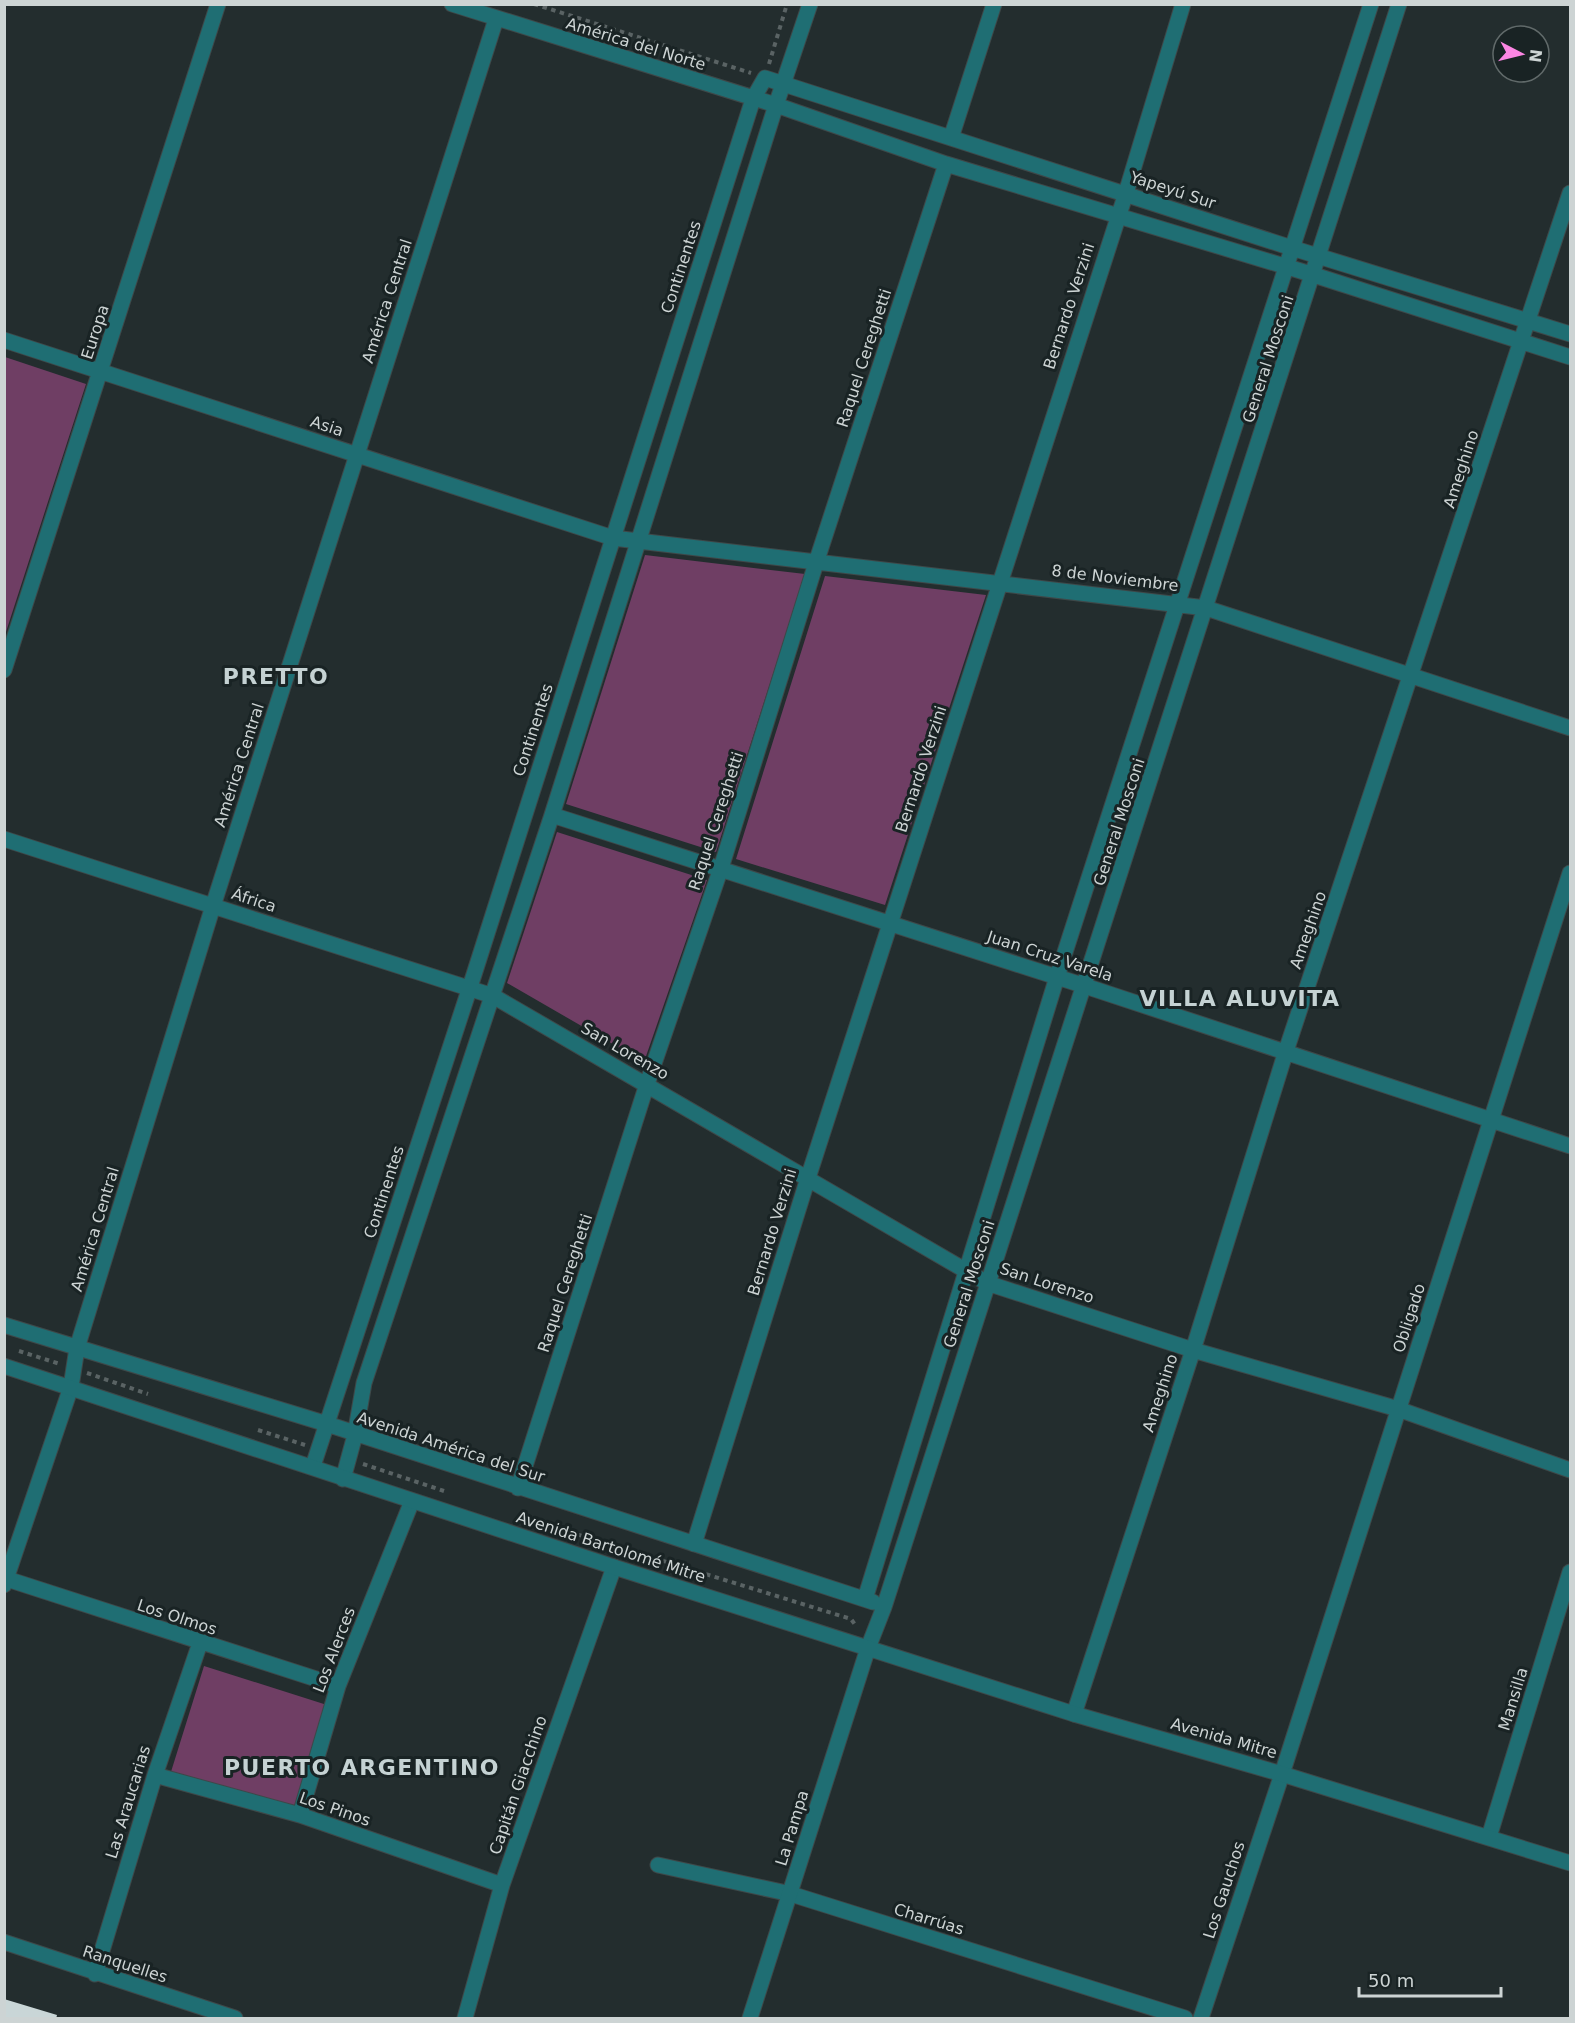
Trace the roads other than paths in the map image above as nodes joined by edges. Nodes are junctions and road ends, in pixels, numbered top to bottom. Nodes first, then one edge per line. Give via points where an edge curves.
1 (218, 4) edge
2 (452, 4) edge
3 (810, 4) edge
4 (994, 4) edge
5 (1183, 4) edge
6 (1371, 4) edge
7 (1399, 4) edge
8 (496, 19) junction
9 (765, 78) joint
10 (785, 84) junction
11 (753, 99) junction
12 (776, 105) junction
13 (951, 138) junction
14 (946, 164) junction
15 (1570, 193) edge
16 (1126, 194) junction
17 (1117, 217) junction
18 (1292, 248) junction
19 (1320, 255) junction
20 (1286, 268) junction
21 (1314, 274) junction
22 (1528, 320) junction
23 (1570, 334) edge
24 (4, 340) edge
25 (1522, 341) junction
26 (1570, 357) edge
27 (101, 372) junction
28 (357, 454) junction
29 (613, 538) junction
30 (639, 541) junction
31 (816, 563) junction
32 (999, 582) junction
33 (1176, 604) junction
34 (1206, 608) junction
35 (4, 670) edge
36 (1412, 678) junction
37 (1570, 728) edge
38 (552, 815) junction
39 (4, 839) edge
40 (721, 868) junction
41 (1570, 873) edge
42 (213, 906) junction
43 (890, 924) junction
44 (1057, 977) junction
45 (1085, 986) junction
46 (470, 987) junction
47 (493, 996) junction
48 (1286, 1051) junction
49 (647, 1084) junction
50 (1492, 1121) junction
51 (1570, 1146) edge
52 (808, 1178) junction
53 (964, 1272) junction
54 (987, 1283) junction
55 (4, 1325) edge
56 (76, 1348) junction
57 (1193, 1350) junction
58 (4, 1366) edge
59 (71, 1387) junction
60 (1398, 1409) junction
61 (327, 1424) junction
62 (355, 1435) junction
63 (313, 1467) junction
64 (1570, 1470) edge
65 (344, 1479) junction
66 (518, 1488) junction
67 (412, 1501) junction
68 (694, 1544) junction
69 (614, 1567) junction
70 (1570, 1572) edge
71 (6, 1582) edge
72 (864, 1599) junction
73 (884, 1607) junction
74 (200, 1643) junction
75 (868, 1648) junction
76 (338, 1686) junction
77 (1074, 1714) junction
78 (155, 1774) junction
79 (1282, 1774) junction
80 (300, 1815) junction
81 (1489, 1836) junction
82 (1570, 1863) edge
83 (658, 1865) dead end
84 (502, 1885) junction
85 (790, 1894) junction
86 (4, 1942) edge
87 (95, 1974) junction
88 (235, 2019) edge
89 (465, 2019) edge
90 (750, 2019) edge
91 (1185, 2019) edge
92 (1201, 2019) edge

1 - 27 street, Europa
2 - 8 street, América del Norte
3 - 10 street
4 - 13 street
5 - 16 street, Bernardo Verzini
6 - 18 street, General Mosconi
7 - 19 street, General Mosconi
8 - 11 street, América del Norte
8 - 28 street, América Central
9 - 10 street, Yapeyú Sur
9 - 11 street, Continentes
10 - 12 street
10 - 13 street, Yapeyú Sur
11 - 12 street, América del Norte
11 - 29 street, Continentes
12 - 14 street
12 - 30 street
13 - 16 street, Yapeyú Sur
14 - 17 street
14 - 31 street, Raquel Cereghetti
15 - 22 street, Ameghino
16 - 17 street, Bernardo Verzini
16 - 18 street, Yapeyú Sur
17 - 20 street
17 - 32 street, Bernardo Verzini
18 - 19 street, Yapeyú Sur
18 - 20 street, General Mosconi
19 - 21 street, General Mosconi
19 - 22 street, Yapeyú Sur
20 - 21 street
20 - 33 street, General Mosconi
21 - 25 street
21 - 34 street, General Mosconi
22 - 23 street, Yapeyú Sur
22 - 25 street, Ameghino
24 - 27 street, Asia
25 - 26 street
25 - 36 street, Ameghino
27 - 28 street, Asia
27 - 35 street, Europa
28 - 29 street, Asia
28 - 42 street, América Central
29 - 30 street, Asia
29 - 46 street, Continentes
30 - 31 street, 8 de Noviembre
30 - 38 street
31 - 32 street, 8 de Noviembre
31 - 40 street, Raquel Cereghetti
32 - 33 street, 8 de Noviembre
32 - 43 street, Bernardo Verzini
33 - 34 street, 8 de Noviembre
33 - 44 street, General Mosconi
34 - 36 street, 8 de Noviembre
34 - 45 street, General Mosconi
36 - 37 street, 8 de Noviembre
36 - 48 street, Ameghino
38 - 40 street, Juan Cruz Varela
38 - 47 street
39 - 42 street, África
40 - 43 street, Juan Cruz Varela
40 - 49 street, Raquel Cereghetti
41 - 50 street, Obligado
42 - 46 street, África
42 - 56 street, América Central
43 - 44 street, Juan Cruz Varela
43 - 52 street, Bernardo Verzini
44 - 45 street, Juan Cruz Varela
44 - 53 street, General Mosconi
45 - 48 street, Juan Cruz Varela
45 - 54 street, General Mosconi
46 - 47 street, África
46 - 61 street, Continentes
47 - 49 street, San Lorenzo
47 - 62 street via 364,1383
48 - 50 street, Juan Cruz Varela
48 - 57 street, Ameghino
49 - 52 street, San Lorenzo
49 - 66 street, Raquel Cereghetti
50 - 51 street, Juan Cruz Varela
50 - 60 street, Obligado
52 - 53 street, San Lorenzo
52 - 68 street, Bernardo Verzini
53 - 54 street, San Lorenzo
53 - 72 street, General Mosconi
54 - 57 street, San Lorenzo
54 - 73 street, General Mosconi
55 - 56 street, Avenida América del Sur
56 - 59 street, América Central
56 - 61 street, Avenida América del Sur
57 - 60 street, San Lorenzo
57 - 77 street, Ameghino
58 - 59 street
59 - 63 street
59 - 71 street, América Central
60 - 64 street, San Lorenzo
60 - 79 street, Obligado
61 - 62 street, Avenida América del Sur
61 - 63 street, Continentes
62 - 65 street
62 - 66 street, Avenida América del Sur
63 - 65 street
65 - 67 street, Avenida Bartolomé Mitre
66 - 68 street, Avenida América del Sur
67 - 69 street, Avenida Bartolomé Mitre
67 - 76 street, Los Alerces
68 - 72 street, Avenida América del Sur
69 - 75 street, Avenida Bartolomé Mitre
69 - 84 street, Capitán Giacchino
70 - 81 street, Mansilla
71 - 74 street, Los Olmos
72 - 73 street, Avenida América del Sur
73 - 75 street, General Mosconi
74 - 76 street, Los Olmos
74 - 78 street, Las Araucarias
75 - 77 street, Avenida Mitre
75 - 85 street, La Pampa
76 - 80 street, Los Alerces
77 - 79 street, Avenida Mitre
78 - 80 street, Los Pinos
78 - 87 street, Las Araucarias
79 - 81 street, Avenida Mitre
79 - 92 street, Los Gauchos
80 - 84 street, Los Pinos
81 - 82 street, Avenida Mitre
83 - 85 street, Charrúas
84 - 89 street, Capitán Giacchino
85 - 90 street, La Pampa
85 - 91 street, Charrúas
86 - 87 street, Ranquelles
87 - 88 street, Ranquelles

